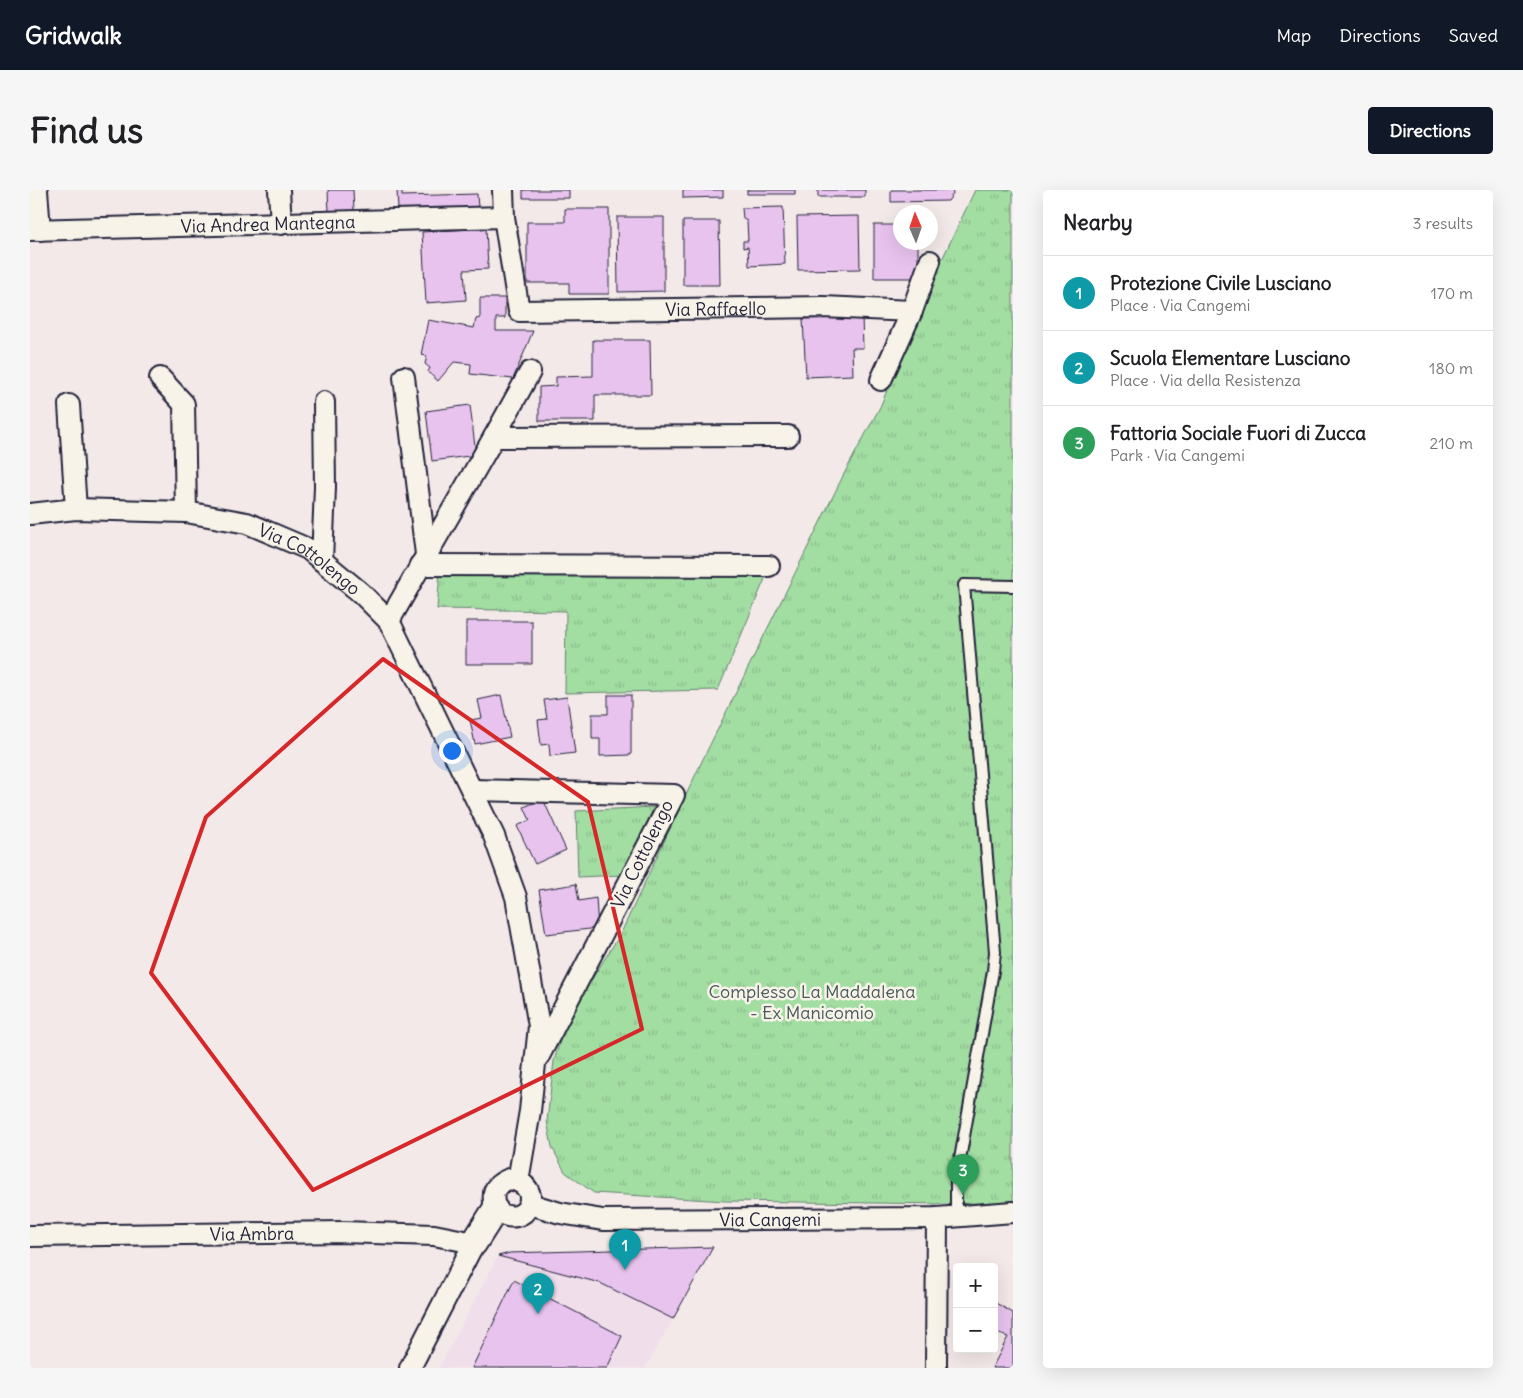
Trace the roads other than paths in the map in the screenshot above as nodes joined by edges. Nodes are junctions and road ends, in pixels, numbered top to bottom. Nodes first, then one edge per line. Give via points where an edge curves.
1 (37, 190) edge
2 (279, 190) edge
3 (503, 190) edge
4 (504, 217) junction
5 (281, 224) junction
6 (35, 230) edge
7 (930, 261) dead end
8 (912, 312) junction
9 (530, 372) dead end
10 (404, 377) dead end
11 (160, 378) dead end
12 (881, 380) dead end
13 (324, 402) dead end
14 (69, 405) dead end
15 (788, 436) dead end
16 (494, 437) junction
17 (76, 509) junction
18 (186, 512) junction
19 (30, 514) edge
20 (423, 560) junction
21 (322, 561) junction
22 (769, 566) dead end
23 (1013, 586) edge
24 (389, 621) junction
25 (472, 790) junction
26 (534, 1065) junction
27 (518, 1180) junction
28 (530, 1204) junction
29 (495, 1210) junction
30 (1013, 1212) edge
31 (947, 1217) junction
32 (30, 1236) edge
33 (474, 1243) junction
34 (410, 1368) edge
35 (936, 1368) edge

1 - 6 street
2 - 5 street
3 - 4 street
4 - 5 street, Via Andrea Mantegna
4 - 8 street, Via Raffaello via 519,311 823,307
5 - 6 street, Via Andrea Mantegna
7 - 8 street
8 - 12 street
9 - 16 street
10 - 20 street
11 - 18 street via 184,404
13 - 21 street
14 - 17 street
15 - 16 street
16 - 20 street
17 - 18 street, Via Cottolengo
17 - 19 street, Via Cottolengo
18 - 21 street, Via Cottolengo via 247,523 308,549
20 - 22 street
20 - 24 street
21 - 24 street, Via Cottolengo
23 - 31 lane via 964,585 995,952 956,1182
24 - 25 street, Via Cottolengo
25 - 26 street, Via Cottolengo via 494,836 516,897 539,1026
25 - 26 street, Via Cottolengo via 674,795
26 - 27 street, Via Cottolengo
27 - 28 street via 530,1194
27 - 29 street via 510,1179 495,1189
28 - 29 street via 518,1216 508,1217
28 - 31 street, Via Cangemi via 603,1220
29 - 33 street
30 - 31 street, Via Cangemi
31 - 35 street
32 - 33 street, Via Ambra via 343,1232 434,1236
33 - 34 street

